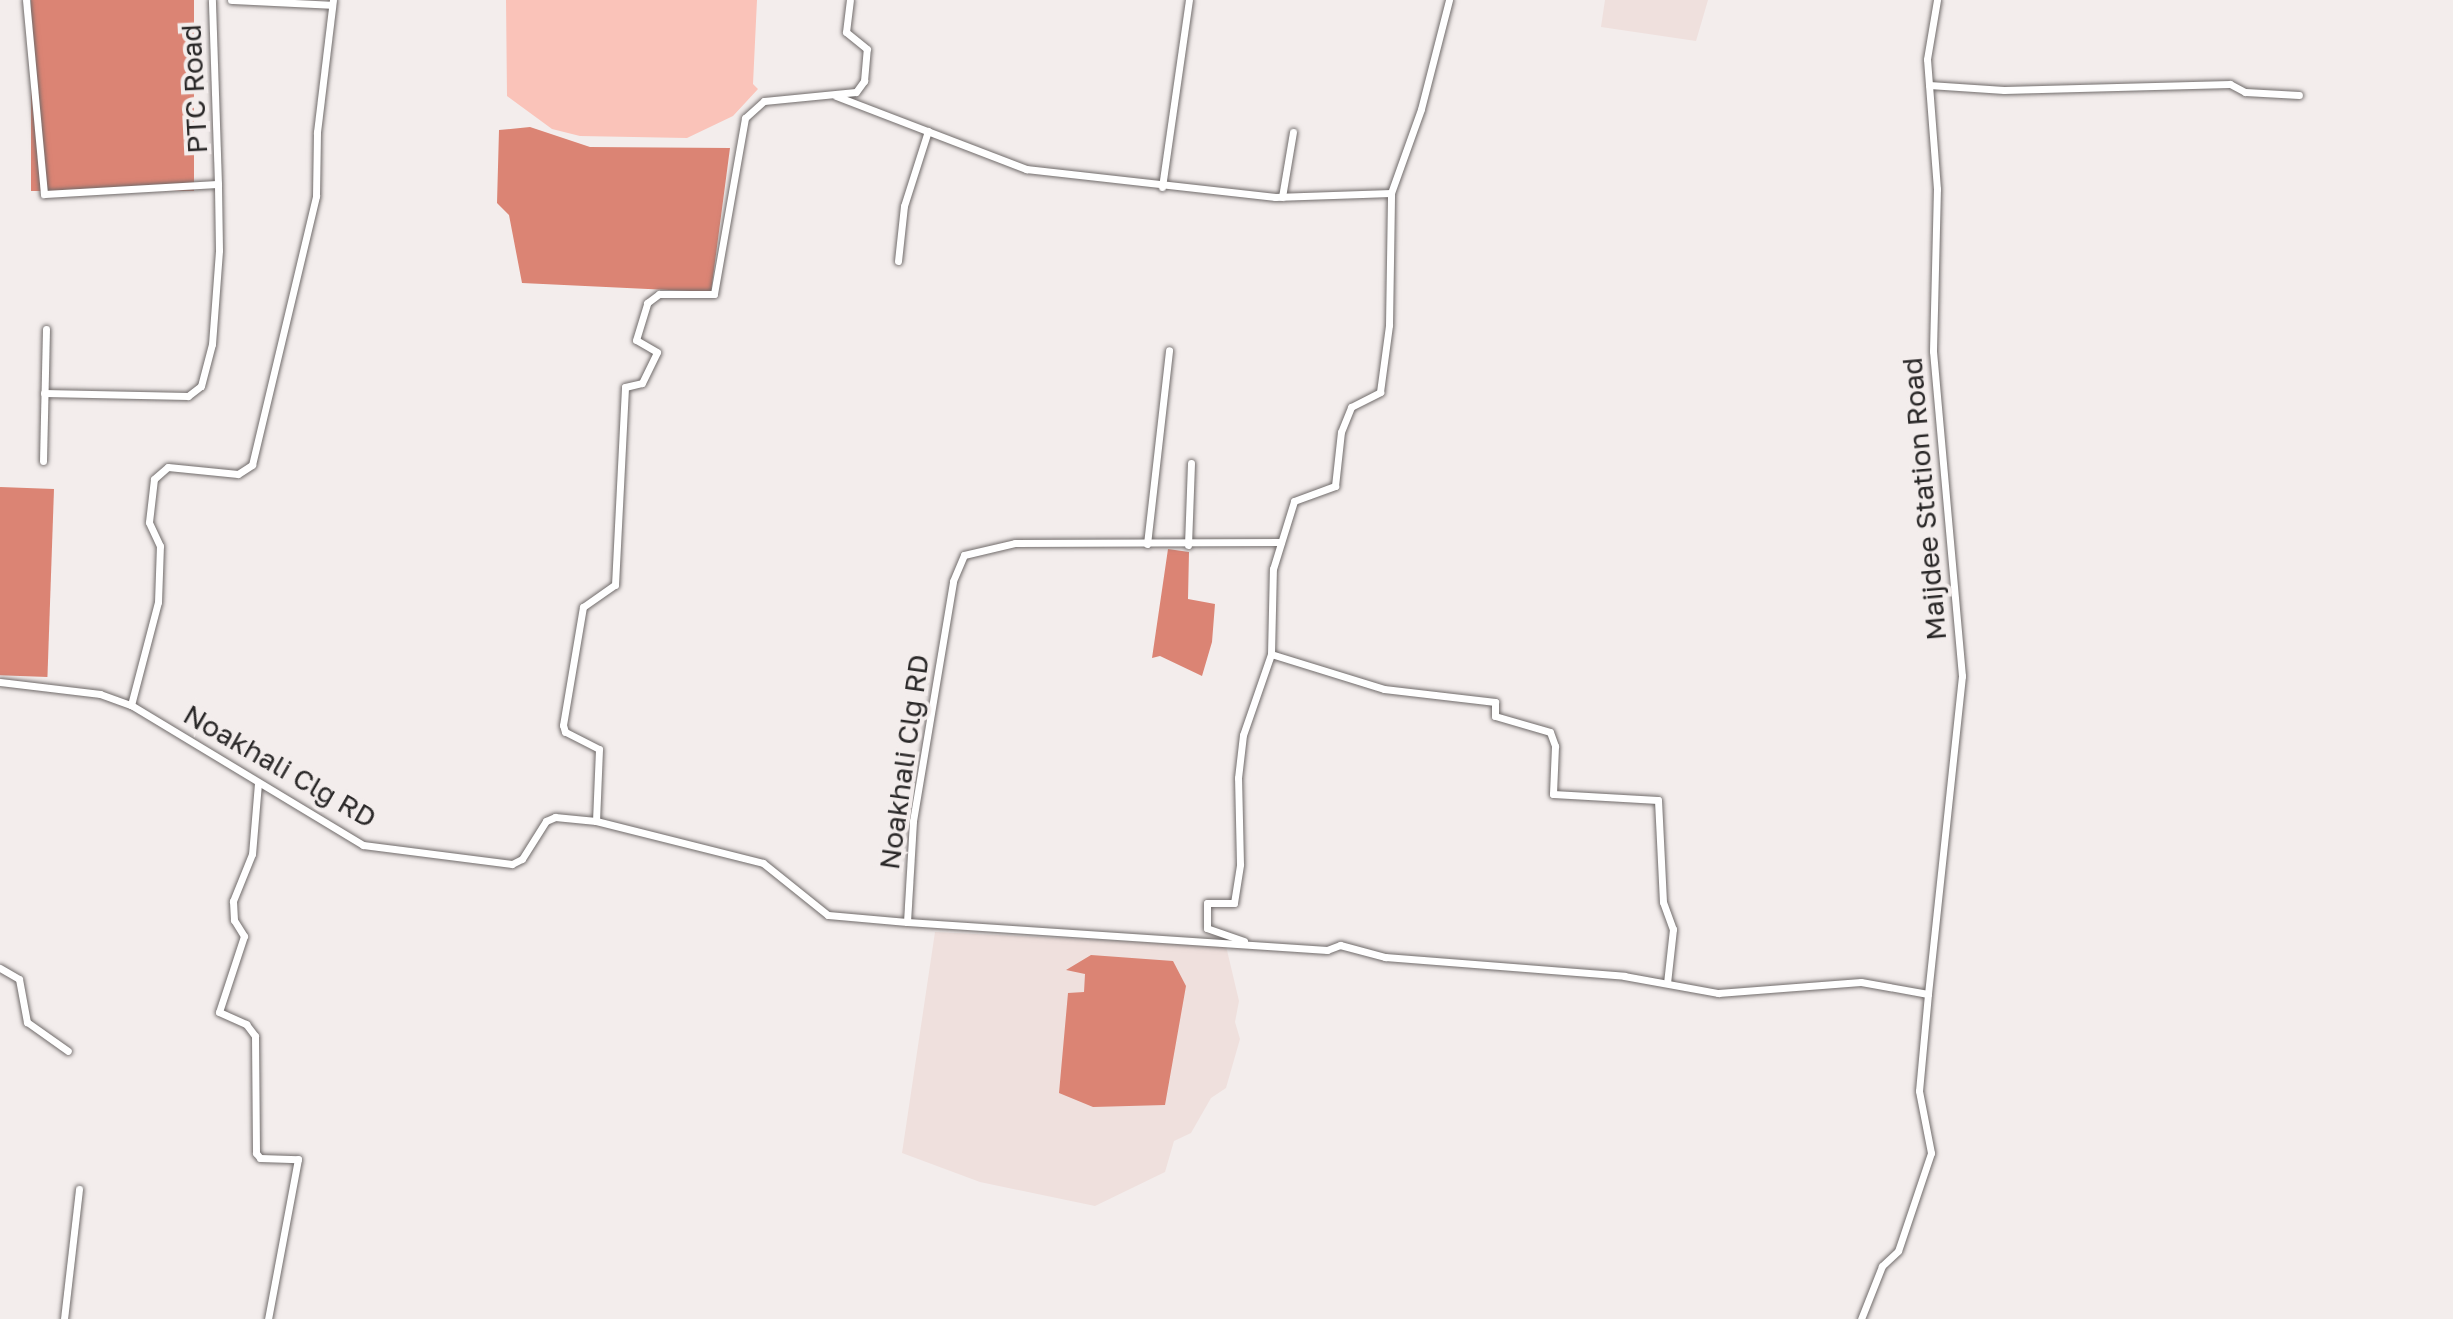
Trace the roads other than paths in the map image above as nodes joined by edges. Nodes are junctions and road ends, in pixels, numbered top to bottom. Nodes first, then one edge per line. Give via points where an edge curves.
1 (26, 0) edge
2 (212, 0) edge
3 (231, 0) edge
4 (850, 0) edge
5 (1189, 0) edge
6 (1449, 0) edge
7 (1937, 0) edge
8 (332, 2) edge
9 (1929, 85) junction
10 (832, 94) junction
11 (2299, 95) dead end
12 (928, 131) junction
13 (1293, 132) dead end
14 (218, 184) junction
15 (1162, 187) junction
16 (1391, 193) junction
17 (1282, 197) junction
18 (898, 261) dead end
19 (46, 329) dead end
20 (1169, 350) dead end
21 (44, 393) junction
22 (43, 461) dead end
23 (1191, 463) dead end
24 (1281, 542) junction
25 (1147, 544) junction
26 (1188, 545) junction
27 (1271, 654) junction
28 (0, 682) edge
29 (131, 705) junction
30 (258, 783) junction
31 (596, 821) junction
32 (907, 922) junction
33 (1249, 943) junction
34 (0, 968) edge
35 (1667, 983) junction
36 (1928, 994) junction
37 (68, 1051) dead end
38 (79, 1189) dead end
39 (64, 1319) edge
40 (268, 1319) edge
41 (1861, 1319) edge

1 - 14 street, PTC Road via 44,194
2 - 14 street, PTC Road
3 - 8 street
4 - 10 street via 846,32 867,49 864,81 856,92
5 - 15 street
6 - 16 street via 1421,109
7 - 9 street, Maijdee Station Road via 1927,59
8 - 29 street via 317,132 316,196 252,465 238,474 168,467 154,479 149,522 160,546 158,602
9 - 11 street via 2004,90 2230,84 2245,92
9 - 36 street, Maijdee Station Road via 1937,189 1933,351 1962,676
10 - 12 street
10 - 31 street via 764,101 745,118 714,294 659,294 647,303 636,340 657,352 642,383 625,387 615,585 583,607 563,725 565,732 599,749
12 - 15 street via 1026,169
12 - 18 street via 904,206
13 - 17 street
14 - 21 street via 212,344 201,386 188,396
15 - 17 street
16 - 17 street
16 - 24 street via 1389,325 1380,392 1351,407 1341,432 1335,486 1294,501
19 - 21 street
20 - 25 street
21 - 22 street
23 - 26 street
24 - 26 street, Noakhali Clg RD
24 - 27 street via 1273,569
25 - 26 street, Noakhali Clg RD
25 - 32 street, Noakhali Clg RD via 1015,543 964,555 958,562 913,821
27 - 33 street via 1243,735 1234,903 1207,903 1207,928
27 - 35 street via 1384,689 1495,702 1495,716 1550,732 1555,746 1553,794 1658,800 1663,902 1673,929
28 - 29 street, Noakhali Clg RD via 100,694
29 - 30 street, Noakhali Clg RD
30 - 31 street, Noakhali Clg RD via 363,845 512,864 522,859 546,821
30 - 40 street via 252,854 233,901 242,946 219,1012 246,1024 255,1036 256,1153 260,1158 298,1159
31 - 32 street, Noakhali Clg RD via 763,863 776,869 795,894 828,915
32 - 33 street
33 - 35 street via 1327,950 1340,945 1385,957
34 - 37 street via 19,979 27,1022
35 - 36 street via 1735,993 1886,983
36 - 41 street, Maijdee Station Road via 1919,1091 1931,1153 1898,1251 1882,1266
38 - 39 street

